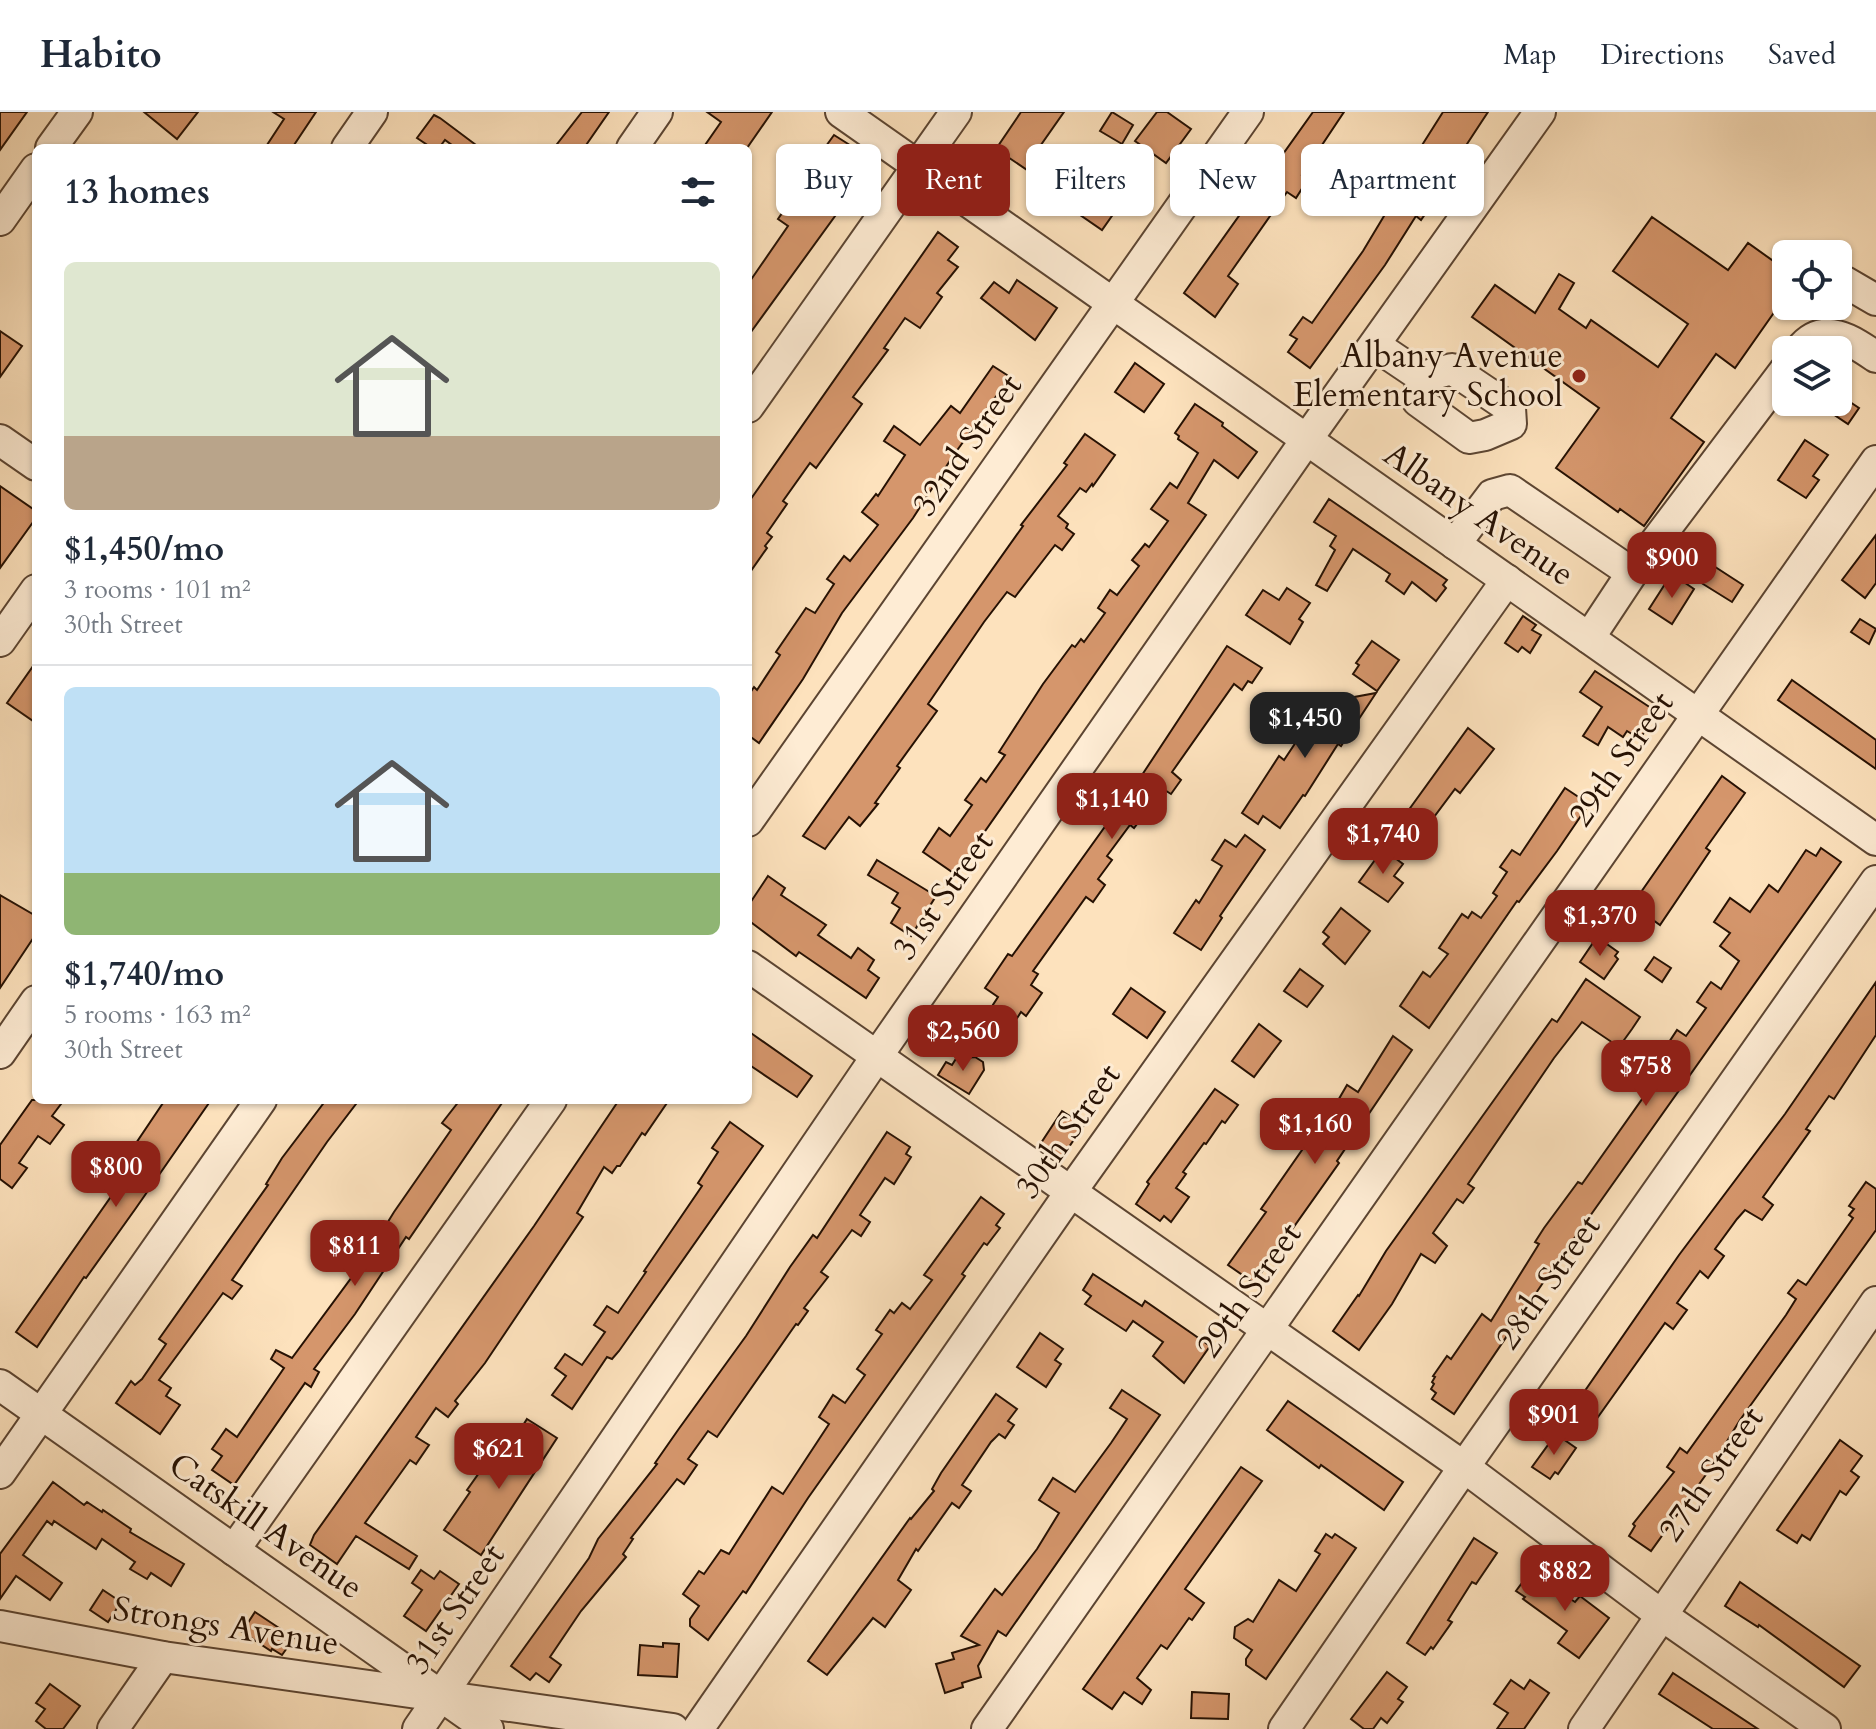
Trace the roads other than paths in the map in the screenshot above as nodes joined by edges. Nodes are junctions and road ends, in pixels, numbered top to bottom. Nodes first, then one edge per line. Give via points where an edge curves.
1 (77, 112) edge
2 (372, 112) edge
3 (657, 112) edge
4 (841, 112) edge
5 (956, 112) edge
6 (1248, 112) edge
7 (1540, 112) edge
8 (54, 144) edge
9 (350, 144) edge
10 (635, 144) edge
11 (933, 144) edge
12 (897, 151) edge
13 (32, 175) edge
14 (897, 196) edge
15 (989, 216) edge
16 (0, 220) edge
17 (1852, 286) edge
18 (1876, 300) edge
19 (1113, 303) junction
20 (1852, 341) edge
21 (1376, 346) junction
22 (1876, 357) edge
23 (1422, 377) dead end
24 (1772, 388) edge
25 (752, 401) edge
26 (1307, 439) junction
27 (0, 440) edge
28 (1876, 461) edge
29 (32, 462) edge
30 (1455, 544) junction
31 (1632, 573) junction
32 (1507, 580) junction
33 (32, 596) edge
34 (1589, 638) junction
35 (0, 641) edge
36 (1698, 715) junction
37 (752, 815) edge
38 (1876, 840) edge
39 (1876, 881) edge
40 (752, 969) edge
41 (32, 1007) edge
42 (0, 1053) edge
43 (877, 1056) junction
44 (258, 1104) edge
45 (548, 1104) edge
46 (1070, 1193) junction
47 (1876, 1302) edge
48 (1267, 1329) junction
49 (0, 1385) edge
50 (41, 1414) junction
51 (1464, 1467) junction
52 (0, 1473) edge
53 (234, 1550) junction
54 (1660, 1614) junction
55 (0, 1626) edge
56 (163, 1657) junction
57 (441, 1697) junction
58 (113, 1729) edge
59 (418, 1729) edge
60 (488, 1729) edge
61 (673, 1729) edge
62 (698, 1729) edge
63 (987, 1729) edge
64 (1284, 1729) edge
65 (1584, 1729) edge
66 (1825, 1729) edge

1 - 8 street
2 - 9 street
3 - 10 street
4 - 12 street, Albany Avenue
5 - 11 street
6 - 19 street, 32nd Street
7 - 21 street, 31st Street
13 - 16 street
14 - 25 street
15 - 19 street, Albany Avenue
17 - 18 street
19 - 26 street, Albany Avenue
19 - 37 street, 32nd Street
20 - 22 street
21 - 23 street
21 - 26 street, 31st Street
24 - 31 street
26 - 30 street, Albany Avenue
26 - 43 street, 31st Street
27 - 29 street
28 - 36 street, 29th Street
30 - 31 street via 1492,495 1510,490
30 - 32 street, Albany Avenue
31 - 34 street
32 - 34 street, Albany Avenue
32 - 46 street, 30th Street
33 - 35 street
34 - 36 street, Albany Avenue
36 - 38 street, Albany Avenue
36 - 48 street, 29th Street
39 - 51 street, 28th Street
40 - 43 street
41 - 42 street
43 - 46 street
43 - 57 street, 31st Street
44 - 50 street
45 - 53 street
46 - 48 street
46 - 62 street, 30th Street
47 - 54 street, 27th Street
48 - 51 street
48 - 63 street, 29th Street
49 - 50 street, Catskill Avenue
50 - 52 street
50 - 53 street, Catskill Avenue
51 - 54 street
51 - 64 street, 28th Street
53 - 57 street, Catskill Avenue
54 - 65 street, 27th Street
54 - 66 street
55 - 56 street, Strongs Avenue
56 - 57 street, Strongs Avenue
56 - 58 street
57 - 59 street, 31st Street
57 - 60 street, Catskill Avenue
57 - 61 street, Strongs Avenue

